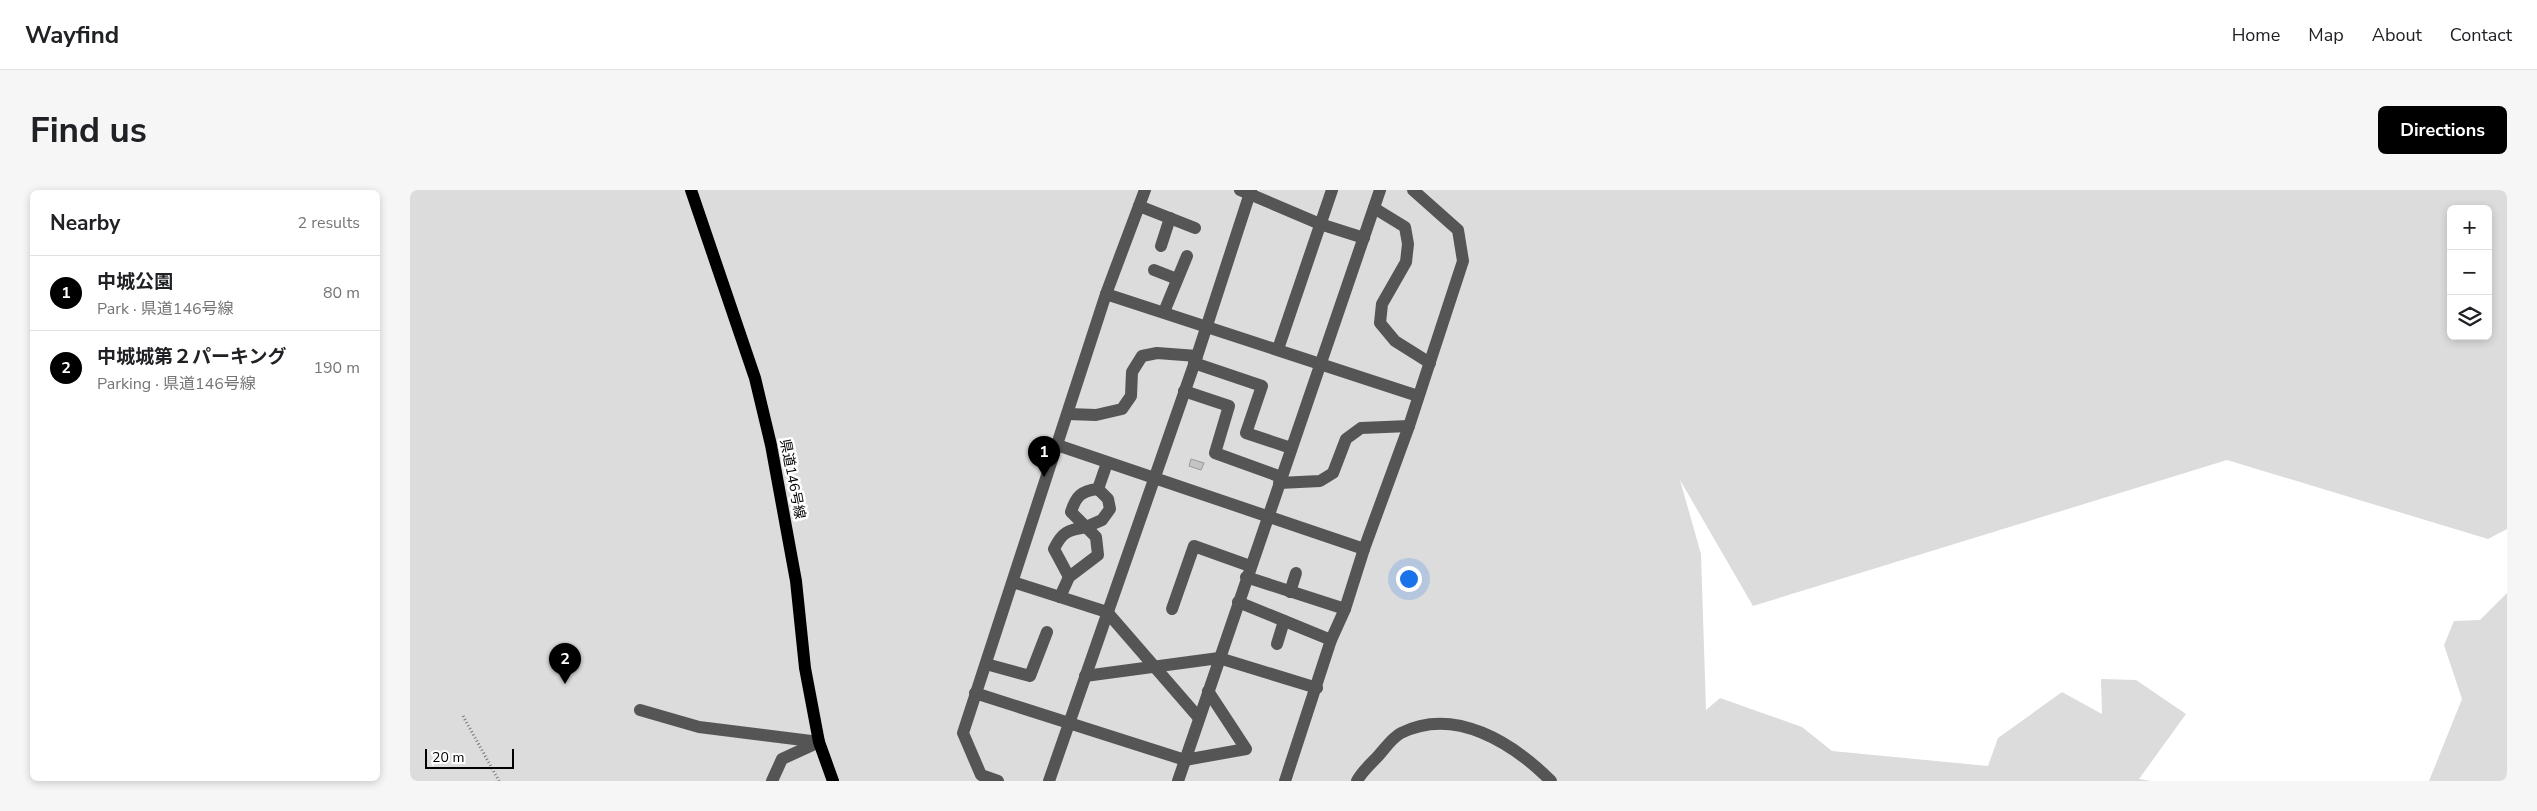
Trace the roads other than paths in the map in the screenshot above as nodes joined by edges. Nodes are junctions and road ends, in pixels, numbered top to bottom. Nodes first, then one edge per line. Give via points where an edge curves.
1 (691, 190) edge
2 (1145, 190) edge
3 (1332, 190) edge
4 (1380, 190) edge
5 (1413, 190) edge
6 (1247, 191) edge
7 (1139, 206) junction
8 (1374, 208) junction
9 (1170, 218) junction
10 (1320, 224) junction
11 (1195, 228) dead end
12 (1364, 238) junction
13 (1161, 246) dead end
14 (1187, 256) dead end
15 (1154, 270) dead end
16 (1177, 279) junction
17 (1106, 294) junction
18 (1164, 312) junction
19 (1207, 326) junction
20 (1278, 349) junction
21 (1196, 359) junction
22 (1430, 363) junction
23 (1320, 364) junction
24 (1184, 391) junction
25 (1418, 396) junction
26 (1068, 414) junction
27 (1409, 426) junction
28 (1058, 445) junction
29 (1291, 448) junction
30 (1107, 462) junction
31 (1154, 478) junction
32 (1280, 480) junction
33 (1098, 489) junction
34 (1268, 516) junction
35 (1086, 527) junction
36 (1364, 549) junction
37 (1248, 572) junction
38 (1296, 573) dead end
39 (1070, 577) junction
40 (1013, 582) junction
41 (1290, 592) junction
42 (1060, 597) junction
43 (1238, 602) junction
44 (1172, 609) dead end
45 (1345, 609) junction
46 (1107, 612) junction
47 (1284, 621) junction
48 (1047, 632) dead end
49 (1331, 640) junction
50 (1277, 644) dead end
51 (1219, 658) junction
52 (986, 664) junction
53 (1155, 666) junction
54 (1085, 676) junction
55 (1317, 688) junction
56 (1208, 692) junction
57 (976, 694) junction
58 (640, 710) dead end
59 (1199, 718) junction
60 (1070, 722) junction
61 (818, 742) junction
62 (1185, 760) junction
63 (772, 781) edge
64 (833, 781) edge
65 (998, 781) edge
66 (1050, 781) edge
67 (1178, 781) edge
68 (1285, 781) edge
69 (1357, 781) edge
70 (1551, 781) edge

1 - 61 main road, 県道146号線 via 755,378 771,445 796,581 805,668
2 - 7 street
3 - 10 street
4 - 8 street
5 - 22 street via 1458,230 1464,261
6 - 10 street
6 - 19 street
7 - 9 street
7 - 17 street
8 - 12 street
8 - 22 street via 1405,227 1408,244 1406,262 1382,304 1380,323 1395,341
9 - 11 street
9 - 13 street
10 - 12 street
10 - 20 street
12 - 23 street
14 - 16 street
15 - 16 street
16 - 18 street
17 - 18 street
17 - 26 street
18 - 19 street
19 - 20 street
19 - 21 street
20 - 23 street
21 - 24 street
21 - 26 street via 1157,353 1142,356 1132,372 1130,396 1122,409 1096,415
21 - 29 street via 1262,386 1246,433
22 - 25 street
23 - 25 street
23 - 29 street
24 - 31 street
24 - 32 street via 1229,406 1215,453
25 - 27 street
26 - 28 street
27 - 32 street via 1360,428 1346,439 1333,473 1320,481
27 - 36 street
28 - 30 street
28 - 40 street
29 - 32 street
30 - 31 street
30 - 33 street
31 - 34 street
31 - 46 street
32 - 34 street
33 - 35 street via 1108,499 1110,509 1102,520
33 - 35 street via 1084,491 1075,499 1071,512
34 - 36 street
34 - 37 street
35 - 39 street via 1096,537 1098,555
35 - 39 street via 1070,529 1061,535 1054,549
36 - 45 street
37 - 41 street
37 - 43 street
37 - 44 street via 1194,546
38 - 41 street
39 - 42 street
40 - 42 street
40 - 52 street
41 - 45 street
42 - 46 street
43 - 47 street
43 - 51 street
45 - 49 street
46 - 53 street
46 - 54 street
47 - 49 street
47 - 50 street
48 - 52 street via 1030,676
49 - 55 street
51 - 53 street
51 - 55 street
51 - 56 street
52 - 57 street
53 - 54 street
53 - 59 street
54 - 60 street
55 - 68 street
56 - 59 street
56 - 62 street via 1246,749
57 - 60 street
57 - 65 street via 962,732 981,775
58 - 61 street via 699,727
59 - 62 street
60 - 62 street
60 - 66 street
61 - 63 street via 782,759
61 - 64 main road, 県道146号線
62 - 67 street
69 - 70 street via 1399,734 1434,722 1467,726 1495,739 1541,770

